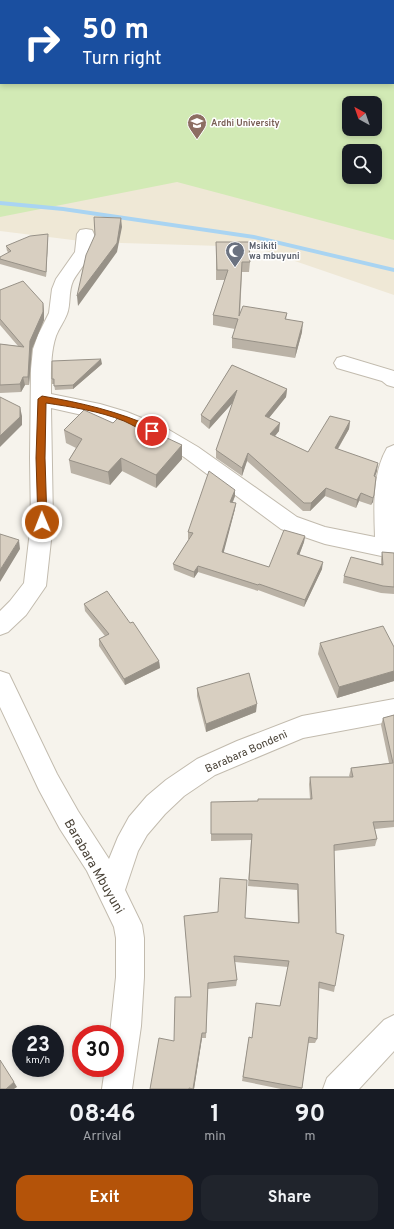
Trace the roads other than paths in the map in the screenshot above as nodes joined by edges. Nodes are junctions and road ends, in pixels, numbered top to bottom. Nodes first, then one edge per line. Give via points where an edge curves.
1 (86, 234) dead end
2 (344, 363) dead end
3 (394, 380) edge
4 (42, 399) junction
5 (394, 453) edge
6 (0, 625) edge
7 (0, 681) edge
8 (394, 710) edge
9 (111, 890) junction
10 (394, 1030) edge
11 (117, 1089) edge
12 (338, 1089) edge

1 - 4 street via 84,252 61,288 58,313 43,349
2 - 3 street via 389,376
4 - 5 street via 105,412 165,436 192,452 287,522 318,535 386,548 387,480 389,463
4 - 6 street via 42,522 35,586 18,608
7 - 9 street, Barabara Mbuyuni via 48,782
8 - 9 street, Barabara Bondeni via 302,727 206,767 175,788 138,826 127,846
9 - 11 street, Barabara Mbuyuni via 128,925 130,938 126,1026
10 - 12 street

